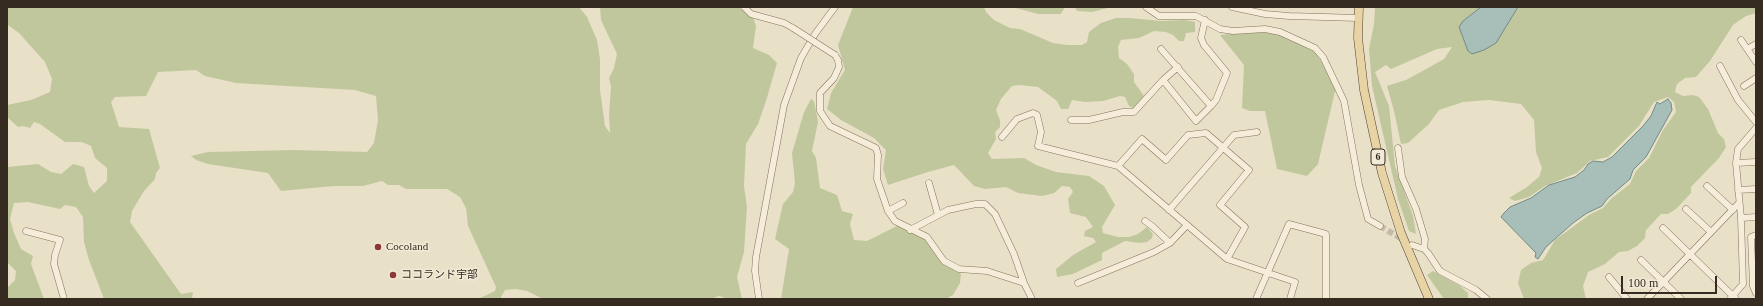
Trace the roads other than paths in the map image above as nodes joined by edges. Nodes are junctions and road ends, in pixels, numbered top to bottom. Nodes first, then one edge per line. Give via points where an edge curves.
1 (744, 7) edge
2 (835, 7) edge
3 (1146, 7) edge
4 (1232, 7) edge
5 (1359, 7) edge
6 (1359, 18) junction
7 (1206, 20) junction
8 (1741, 40) dead end
9 (1756, 44) edge
10 (1161, 49) dead end
11 (1747, 49) junction
12 (1756, 62) edge
13 (1720, 66) dead end
14 (1178, 67) junction
15 (1756, 78) edge
16 (1162, 80) junction
17 (1744, 86) dead end
18 (1211, 106) junction
19 (1071, 120) dead end
20 (1756, 122) edge
21 (1756, 128) edge
22 (1257, 132) dead end
23 (1002, 137) dead end
24 (1222, 147) junction
25 (1398, 148) dead end
26 (1756, 162) edge
27 (1736, 163) junction
28 (1118, 166) junction
29 (929, 183) dead end
30 (1707, 186) dead end
31 (1756, 189) edge
32 (1738, 190) junction
33 (903, 203) dead end
34 (1739, 203) junction
35 (1686, 209) dead end
36 (1169, 210) junction
37 (1733, 210) junction
38 (888, 211) junction
39 (938, 215) junction
40 (1741, 218) junction
41 (1756, 218) edge
42 (1144, 221) dead end
43 (1187, 225) junction
44 (1380, 226) tunnel mouth
45 (1663, 228) dead end
46 (910, 230) junction
47 (26, 231) dead end
48 (1711, 232) junction
49 (1756, 235) edge
50 (1170, 243) junction
51 (1412, 245) dead end
52 (1424, 249) junction
53 (1690, 254) junction
54 (1227, 259) junction
55 (1641, 260) dead end
56 (1268, 273) junction
57 (1609, 277) dead end
58 (1664, 281) junction
59 (1024, 283) junction
60 (1078, 283) dead end
61 (1756, 293) edge
62 (1733, 298) edge
63 (64, 299) edge
64 (759, 299) edge
65 (1032, 299) edge
66 (1256, 299) edge
67 (1290, 299) edge
68 (1326, 299) edge
69 (1429, 299) edge
70 (1487, 299) edge
71 (1627, 299) edge
72 (1648, 299) edge
73 (1681, 299) edge

1 - 38 street, bridge via 751,14 784,23 835,55 839,67 834,78 820,93 820,112 830,126 876,148 877,179
2 - 64 street via 800,58 784,105 756,257
3 - 7 street via 1159,16 1196,16
4 - 6 street via 1265,14
5 - 6 main road, 6
6 - 69 main road, 6 via 1364,90 1382,173 1401,234
7 - 18 street via 1201,38 1227,73
7 - 44 street via 1233,32 1265,29 1280,32 1315,48 1323,56 1344,101 1359,185 1368,219
8 - 11 street
9 - 11 street
10 - 14 street
11 - 12 street
13 - 20 street via 1738,100
14 - 16 street
14 - 18 street
15 - 17 street
16 - 18 street via 1196,121
16 - 19 street via 1134,112 1089,120
21 - 27 street via 1738,149
22 - 24 street via 1234,135
23 - 28 street via 1017,119 1033,113 1037,115 1041,132 1038,146
24 - 28 street via 1206,133 1188,136 1166,160 1142,140
24 - 36 street
24 - 54 street via 1249,170 1220,205 1245,228
25 - 52 street via 1402,177 1425,239
26 - 27 street
27 - 32 street
28 - 36 street
29 - 39 street
30 - 37 street
31 - 32 street
32 - 34 street
33 - 38 street
34 - 37 street
34 - 40 street
35 - 48 street
36 - 43 street
37 - 48 street
38 - 46 street via 895,221
39 - 46 street
39 - 59 street via 948,210 985,204 995,214 1014,254
40 - 41 street
40 - 62 street via 1743,284
42 - 50 street
43 - 50 street
43 - 54 street
45 - 53 street
46 - 59 street via 927,237 944,261 959,269 987,272
47 - 63 street via 60,240 54,264
48 - 53 street
49 - 61 street via 1751,237 1753,286
50 - 60 street
51 - 52 street
52 - 70 street via 1440,271 1476,290
53 - 58 street
53 - 62 street
54 - 56 street
55 - 58 street
56 - 66 street
56 - 67 street via 1295,282
56 - 68 street via 1289,224 1326,234
57 - 71 street
58 - 72 street
58 - 73 street
59 - 65 street

